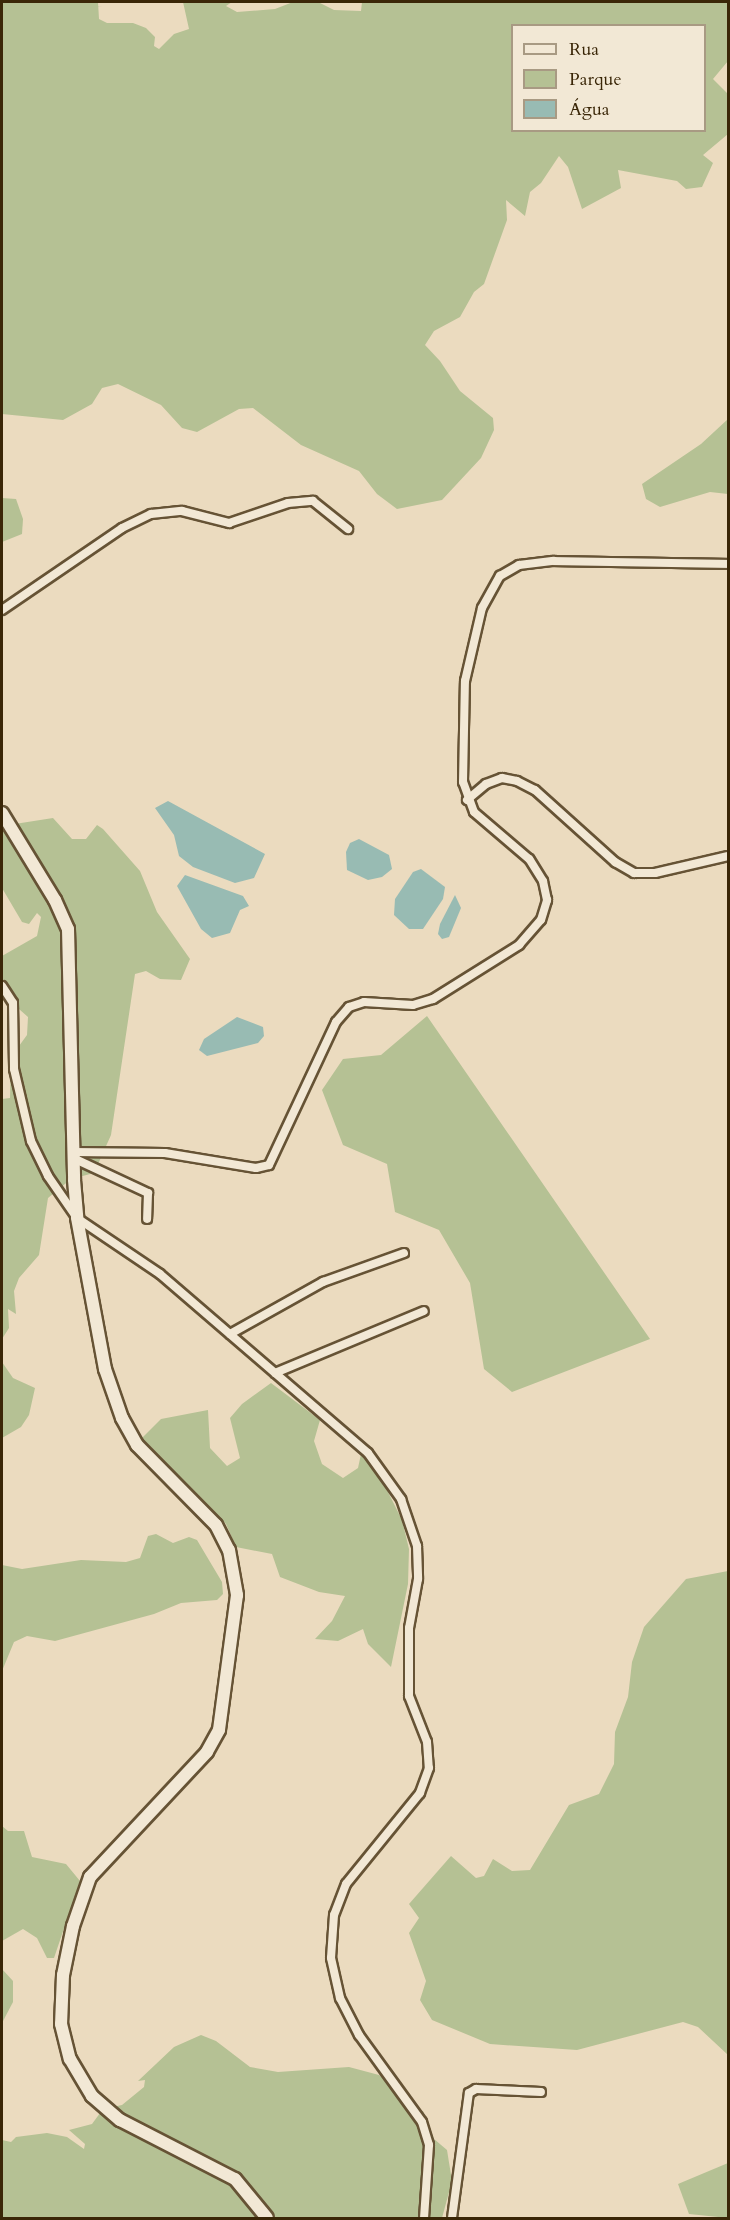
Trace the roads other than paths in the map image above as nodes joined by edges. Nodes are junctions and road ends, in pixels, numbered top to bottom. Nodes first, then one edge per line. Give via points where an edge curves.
1 (348, 529) dead end
2 (729, 564) edge
3 (2, 610) edge
4 (467, 800) junction
5 (2, 813) edge
6 (729, 856) edge
7 (2, 986) edge
8 (73, 1155) junction
9 (77, 1218) junction
10 (147, 1218) dead end
11 (404, 1253) dead end
12 (424, 1311) dead end
13 (230, 1334) junction
14 (275, 1373) junction
15 (541, 2092) dead end
16 (267, 2218) edge
17 (424, 2218) edge
18 (452, 2218) edge

1 - 3 street via 313,501 288,502 229,523 182,511 151,513 122,528
2 - 4 street via 554,561 519,565 500,576 482,608 465,681 463,782
4 - 6 street via 486,784 502,778 517,781 535,790 615,862 634,873 655,873
4 - 8 street via 486,825 529,860 543,881 547,900 541,920 519,945 433,999 413,1005 364,1002 350,1007 336,1022 269,1165 256,1168 165,1153
5 - 8 street via 55,900 68,929
7 - 9 street via 14,1010 14,1069 32,1141 48,1176
8 - 9 street
8 - 10 street via 148,1193
9 - 13 street via 160,1274
9 - 16 street via 105,1368 123,1418 137,1445 216,1525 229,1550 237,1595 219,1730 207,1752 90,1877 73,1926 63,1976 61,2024 70,2059 92,2096 120,2120 235,2179
11 - 13 street via 323,1282
12 - 14 street
13 - 14 street
14 - 17 street via 368,1453 401,1499 417,1546 418,1579 406,1668 409,1696 427,1742 429,1768 420,1793 346,1884 334,1915 331,1958 340,1998 359,2035 422,2122 429,2145
15 - 18 street via 476,2089 469,2093

